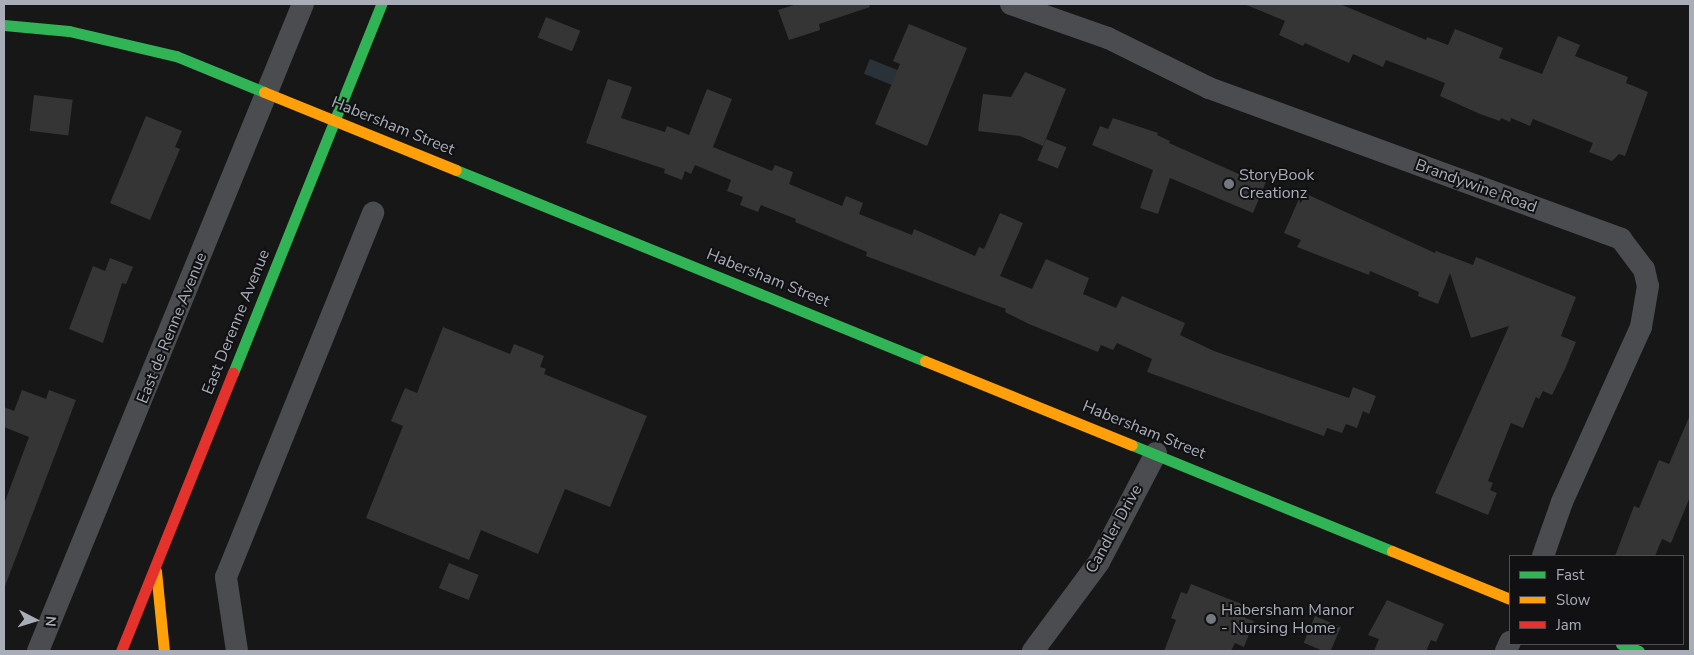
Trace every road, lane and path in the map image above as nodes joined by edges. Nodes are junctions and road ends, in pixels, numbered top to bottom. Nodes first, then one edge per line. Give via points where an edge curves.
1 (304, 4) edge
2 (381, 4) edge
3 (1010, 4) edge
4 (4, 25) edge
5 (269, 94) junction
6 (336, 122) junction
7 (374, 213) dead end
8 (1156, 452) junction
9 (1543, 555) edge
10 (156, 564) junction
11 (1509, 599) edge
12 (1624, 645) edge
13 (38, 651) edge
14 (121, 651) edge
15 (164, 651) edge
16 (237, 651) edge
17 (1033, 651) edge
18 (1640, 651) edge

1 - 5 street, East de Renne Avenue
2 - 6 main road, East Derenne Avenue
3 - 9 street, Brandywine Road via 1108,38 1209,88 1621,239 1644,269 1648,286 1641,327 1570,484
4 - 5 main road, Habersham Street via 69,31 125,42 176,56
5 - 6 main road, Habersham Street
5 - 13 street, East de Renne Avenue
6 - 8 main road, Habersham Street
6 - 10 main road, East Derenne Avenue
7 - 16 street via 226,576
8 - 11 main road, Habersham Street
8 - 17 street, Candler Drive via 1099,562
10 - 14 main road, East Derenne Avenue
10 - 15 main road
12 - 18 main road

